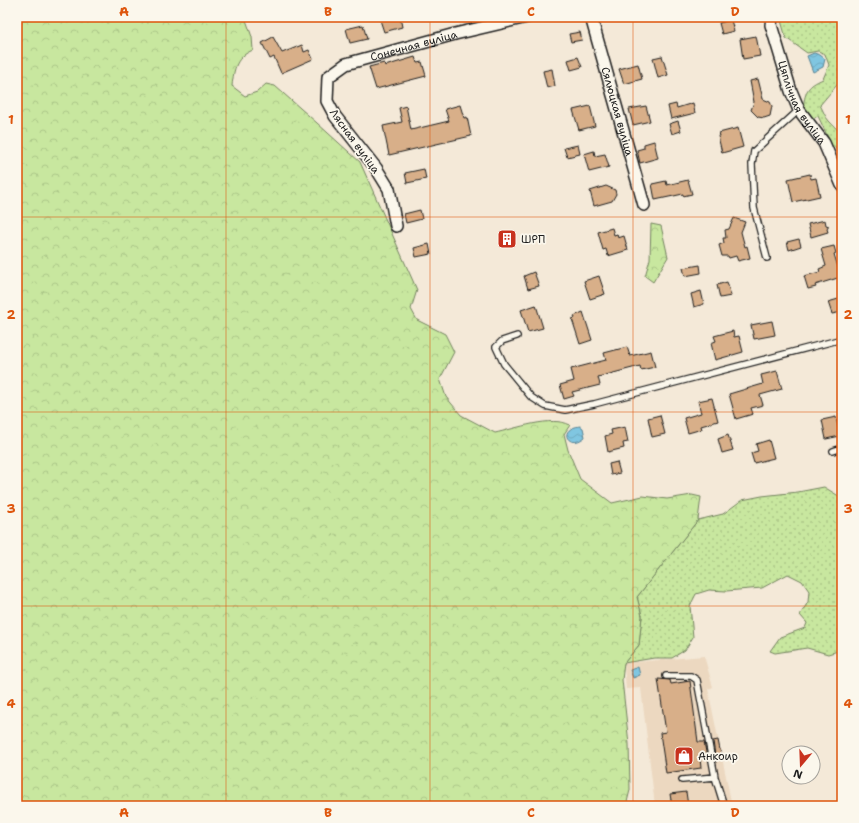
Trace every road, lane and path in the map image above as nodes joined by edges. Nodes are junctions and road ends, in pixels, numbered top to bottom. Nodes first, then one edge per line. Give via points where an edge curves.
1 (527, 17) edge
2 (591, 17) edge
3 (772, 17) edge
4 (346, 64) joint
5 (799, 110) junction
6 (842, 185) edge
7 (644, 205) dead end
8 (396, 226) dead end
9 (768, 258) dead end
10 (517, 336) dead end
11 (842, 339) edge
12 (842, 448) edge
13 (833, 451) dead end
14 (666, 676) dead end
15 (715, 777) junction
16 (682, 780) dead end
17 (724, 806) edge

1 - 4 street, Сонечная вуліца
2 - 7 street, Сялюцкая вуліца
3 - 5 street, Цяплічная вуліца via 786,76
4 - 8 street, Лясная вуліца via 328,77 327,101 335,116 376,168 389,189
5 - 6 street, Цяплічная вуліца via 824,143
5 - 9 lane via 754,151 754,208
10 - 11 lane via 496,347 504,364 531,397 545,406 565,410
12 - 13 lane
14 - 15 lane via 691,676 697,680
15 - 16 lane
15 - 17 lane

